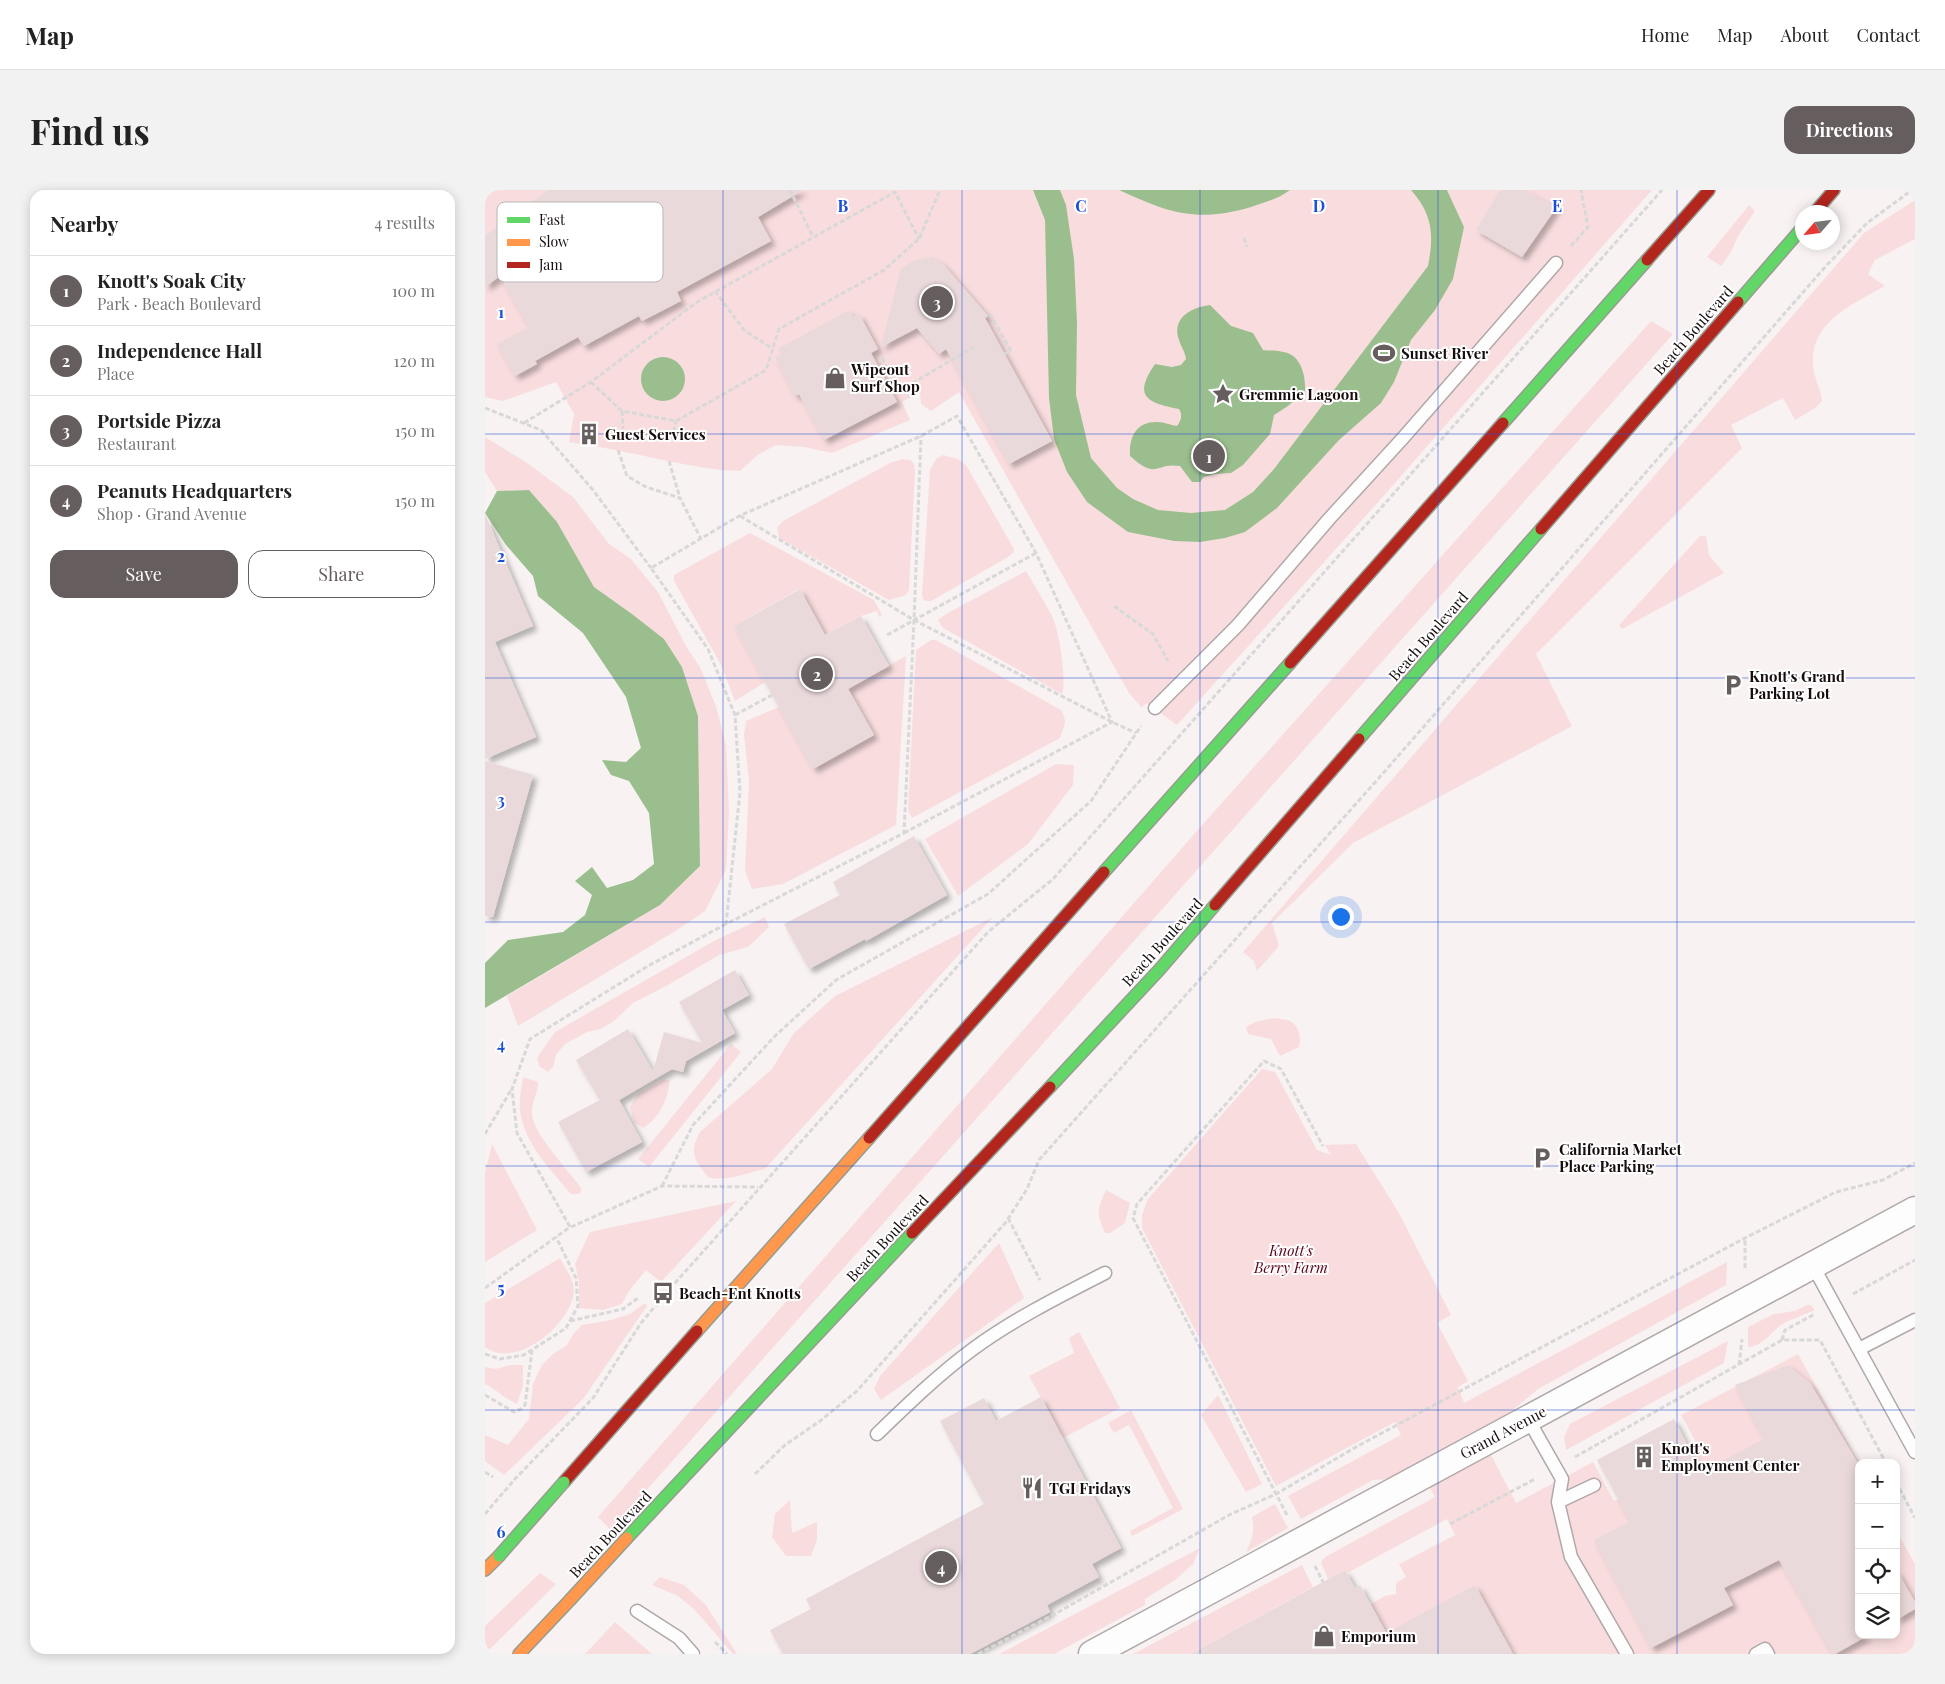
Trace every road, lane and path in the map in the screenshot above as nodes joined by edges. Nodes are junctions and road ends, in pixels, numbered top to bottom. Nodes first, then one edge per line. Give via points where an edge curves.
1 (790, 190) edge
2 (900, 190) edge
3 (940, 190) edge
4 (1581, 190) edge
5 (1662, 190) edge
6 (1709, 190) edge
7 (1834, 190) edge
8 (1912, 190) edge
9 (895, 192) junction
10 (1821, 205) edge
11 (1795, 236) edge
12 (813, 237) junction
13 (1244, 238) dead end
14 (919, 240) junction
15 (1247, 247) dead end
16 (1556, 263) joint
17 (715, 291) junction
18 (990, 314) dead end
19 (973, 347) dead end
20 (773, 349) junction
21 (1004, 354) dead end
22 (882, 358) dead end
23 (591, 382) junction
24 (905, 388) junction
25 (910, 396) dead end
26 (485, 408) edge
27 (622, 411) junction
28 (675, 421) junction
29 (524, 423) junction
30 (623, 429) dead end
31 (921, 436) junction
32 (672, 439) dead end
33 (618, 450) dead end
34 (669, 461) dead end
35 (680, 498) junction
36 (739, 516) junction
37 (701, 539) junction
38 (1036, 553) junction
39 (651, 568) junction
40 (1114, 606) dead end
41 (914, 620) junction
42 (887, 634) dead end
43 (1179, 683) junction
44 (772, 694) dead end
45 (1155, 708) joint
46 (735, 715) junction
47 (1112, 722) junction
48 (1136, 733) junction
49 (904, 833) junction
50 (726, 924) junction
51 (511, 1089) junction
52 (485, 1134) edge
53 (1323, 1146) dead end
54 (1915, 1163) edge
55 (662, 1186) junction
56 (759, 1187) junction
57 (1915, 1210) edge
58 (1008, 1218) junction
59 (570, 1227) junction
60 (556, 1237) junction
61 (1813, 1266) junction
62 (1105, 1272) dead end
63 (485, 1288) edge
64 (653, 1292) dead end
65 (667, 1292) junction
66 (638, 1298) dead end
67 (1051, 1301) junction
68 (1915, 1320) edge
69 (570, 1321) junction
70 (1859, 1349) junction
71 (532, 1350) junction
72 (485, 1354) edge
73 (485, 1395) edge
74 (1528, 1419) junction
75 (877, 1434) dead end
76 (1915, 1452) edge
77 (1884, 1459) edge
78 (1556, 1468) junction
79 (485, 1472) edge
80 (755, 1474) dead end
81 (493, 1477) dead end
82 (1594, 1485) dead end
83 (1900, 1490) edge
84 (1276, 1494) junction
85 (1558, 1502) junction
86 (485, 1514) edge
87 (1915, 1518) edge
88 (1450, 1524) dead end
89 (486, 1569) edge
90 (637, 1611) dead end
91 (519, 1654) edge
92 (693, 1654) edge
93 (978, 1654) edge
94 (1092, 1654) edge
95 (1627, 1654) edge
96 (1756, 1654) edge
97 (1768, 1654) edge

1 - 12 path
2 - 9 path
3 - 14 path
4 - 16 path via 1588,227
5 - 56 path via 1053,879 988,932
6 - 89 main road, bridge
7 - 10 main road
8 - 58 path via 1867,223 1826,266 1385,772 1039,1160 1027,1189
9 - 12 path
9 - 14 path
11 - 91 main road, Beach Boulevard, bridge via 1159,969
12 - 17 path
13 - 15 path
14 - 20 path via 885,270 779,329
16 - 43 lane via 1238,625
17 - 20 path via 743,330
17 - 23 path
18 - 21 path via 1011,350
19 - 24 path
20 - 28 path via 766,370
22 - 24 path via 899,391
23 - 27 path
23 - 29 path
24 - 25 path
26 - 29 path
27 - 28 path
27 - 30 path
28 - 32 path
29 - 39 path via 541,430 593,490
31 - 36 path
31 - 38 path via 957,416
31 - 41 path
33 - 35 path via 627,476 647,488
34 - 35 path
35 - 37 path
36 - 37 path
36 - 41 path
37 - 39 path
38 - 41 path
38 - 47 path
39 - 46 path via 708,649
40 - 43 path via 1153,634
41 - 42 path
41 - 47 path
41 - 49 path
43 - 45 lane
44 - 46 path
45 - 48 path
46 - 50 path via 740,792
47 - 48 path
47 - 49 path
48 - 55 path via 1091,801 988,894 836,980 773,1037 693,1125
49 - 50 path
50 - 51 path via 648,966 531,1039
51 - 52 path
51 - 59 path via 517,1133
53 - 84 path via 1281,1069 1264,1061 1137,1204 1133,1218
54 - 84 path via 1883,1180 1836,1192 1793,1213 1364,1442
55 - 56 path
55 - 59 path
56 - 65 path
57 - 61 street, Grand Avenue
58 - 67 path
58 - 80 path via 857,1391 785,1445
59 - 60 path
60 - 63 path
60 - 69 path via 576,1278 577,1306
61 - 70 lane
61 - 74 street, Grand Avenue
62 - 67 lane
64 - 65 path
65 - 86 path, bridge via 641,1323 593,1398
66 - 69 path via 623,1309
67 - 75 lane via 973,1349 907,1404
68 - 70 lane
69 - 71 path via 566,1328
70 - 76 lane
71 - 72 path via 524,1355 500,1359
71 - 73 path via 525,1405 521,1410 514,1412
74 - 78 lane
74 - 94 street, Grand Avenue
77 - 78 path via 1820,1340 1782,1340
78 - 85 lane via 1562,1479
78 - 88 path
79 - 81 path
82 - 85 lane
83 - 87 path
84 - 93 path via 1231,1514
85 - 95 lane via 1571,1557
90 - 92 lane via 679,1638
96 - 97 lane via 1765,1649

